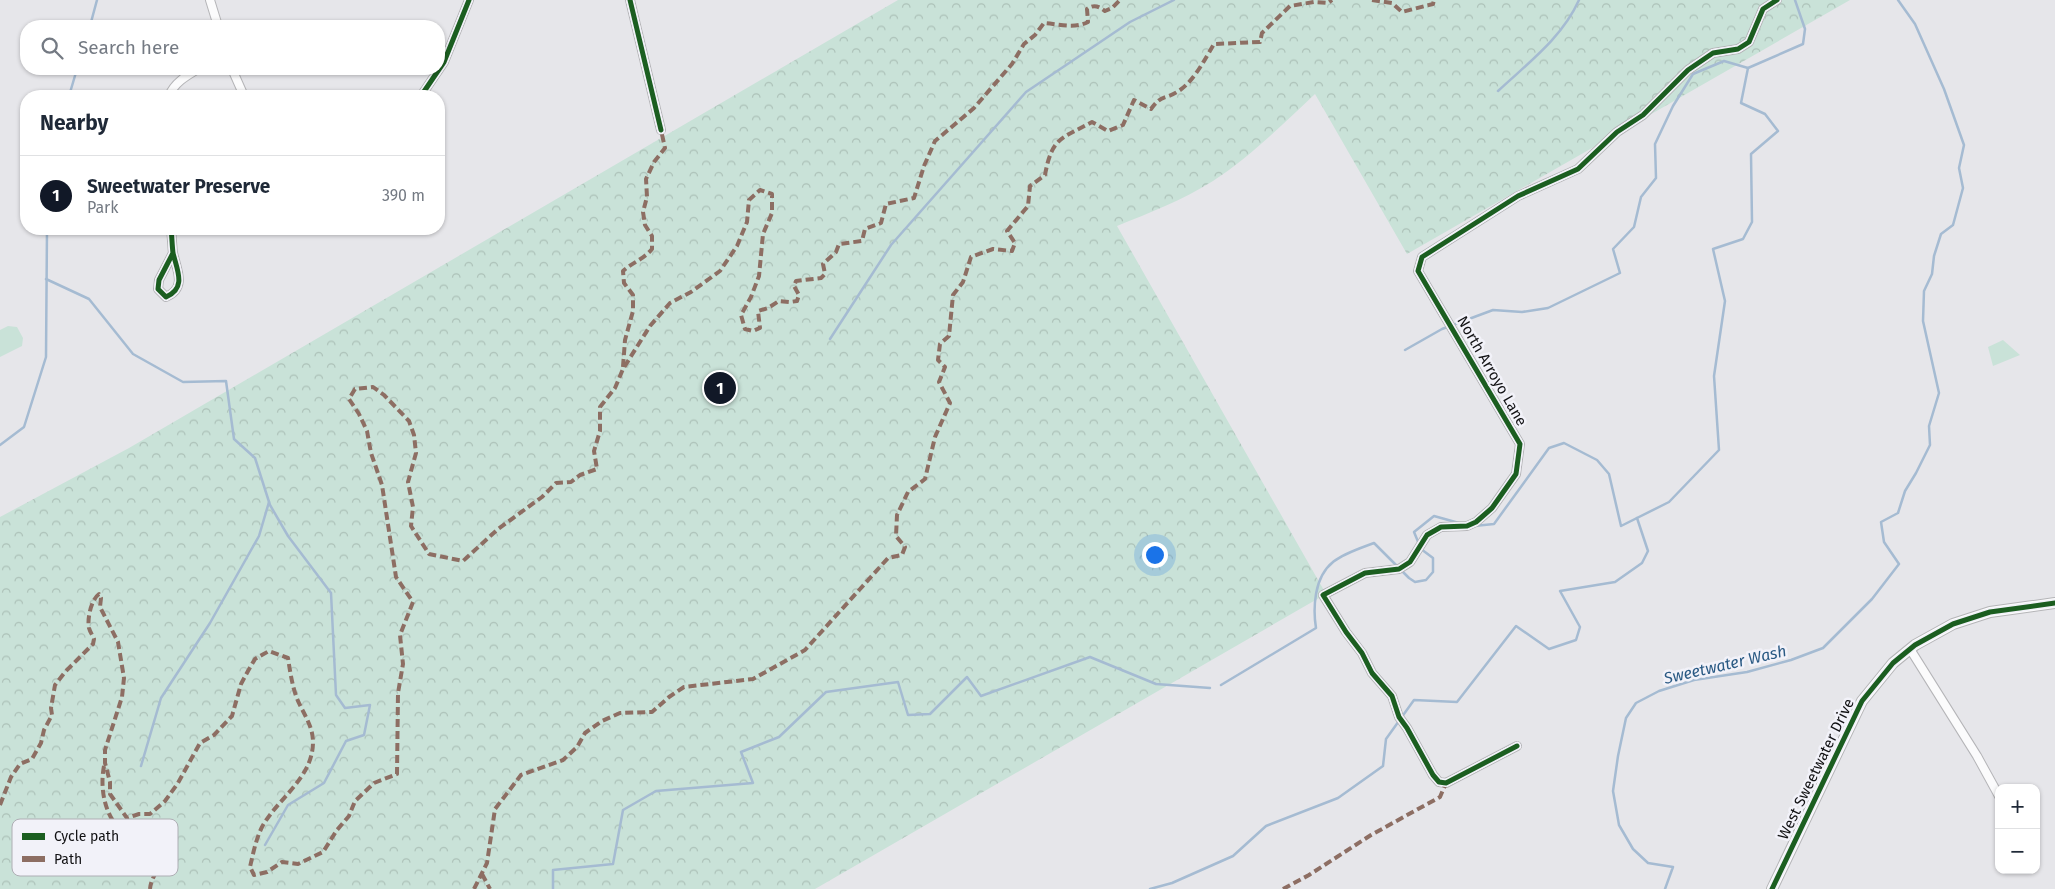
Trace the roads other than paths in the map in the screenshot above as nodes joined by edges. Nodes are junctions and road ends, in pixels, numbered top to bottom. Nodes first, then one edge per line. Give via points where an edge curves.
1 (210, 0) edge
2 (469, 0) edge
3 (630, 0) edge
4 (1777, 0) edge
5 (216, 20) edge
6 (445, 60) edge
7 (188, 75) edge
8 (235, 75) edge
9 (435, 75) edge
10 (172, 90) edge
11 (241, 90) edge
12 (425, 90) edge
13 (661, 130) dead end
14 (172, 235) edge
15 (173, 252) junction
16 (2055, 603) edge
17 (1910, 649) junction
18 (1517, 746) dead end
19 (1995, 789) edge
20 (1772, 889) edge

1 - 5 street
2 - 6 street
3 - 13 street
4 - 18 street, North Arroyo Lane via 1763,9 1749,42 1738,49 1713,53 1688,70 1643,115 1617,132 1578,170 1518,196 1422,257 1418,270 1520,444 1516,474 1492,508 1476,522 1467,526 1441,527 1426,535 1410,562 1399,569 1365,573 1323,595 1362,652 1372,673 1392,696 1399,718 1439,782 1446,784
7 - 10 street
8 - 11 street
9 - 12 street
14 - 15 street
15 - 15 street via 159,280 158,289 166,297 177,290 180,282
16 - 17 street, West Sweetwater Drive via 1990,612 1953,624
17 - 19 street
17 - 20 street, West Sweetwater Drive via 1893,663 1862,702

